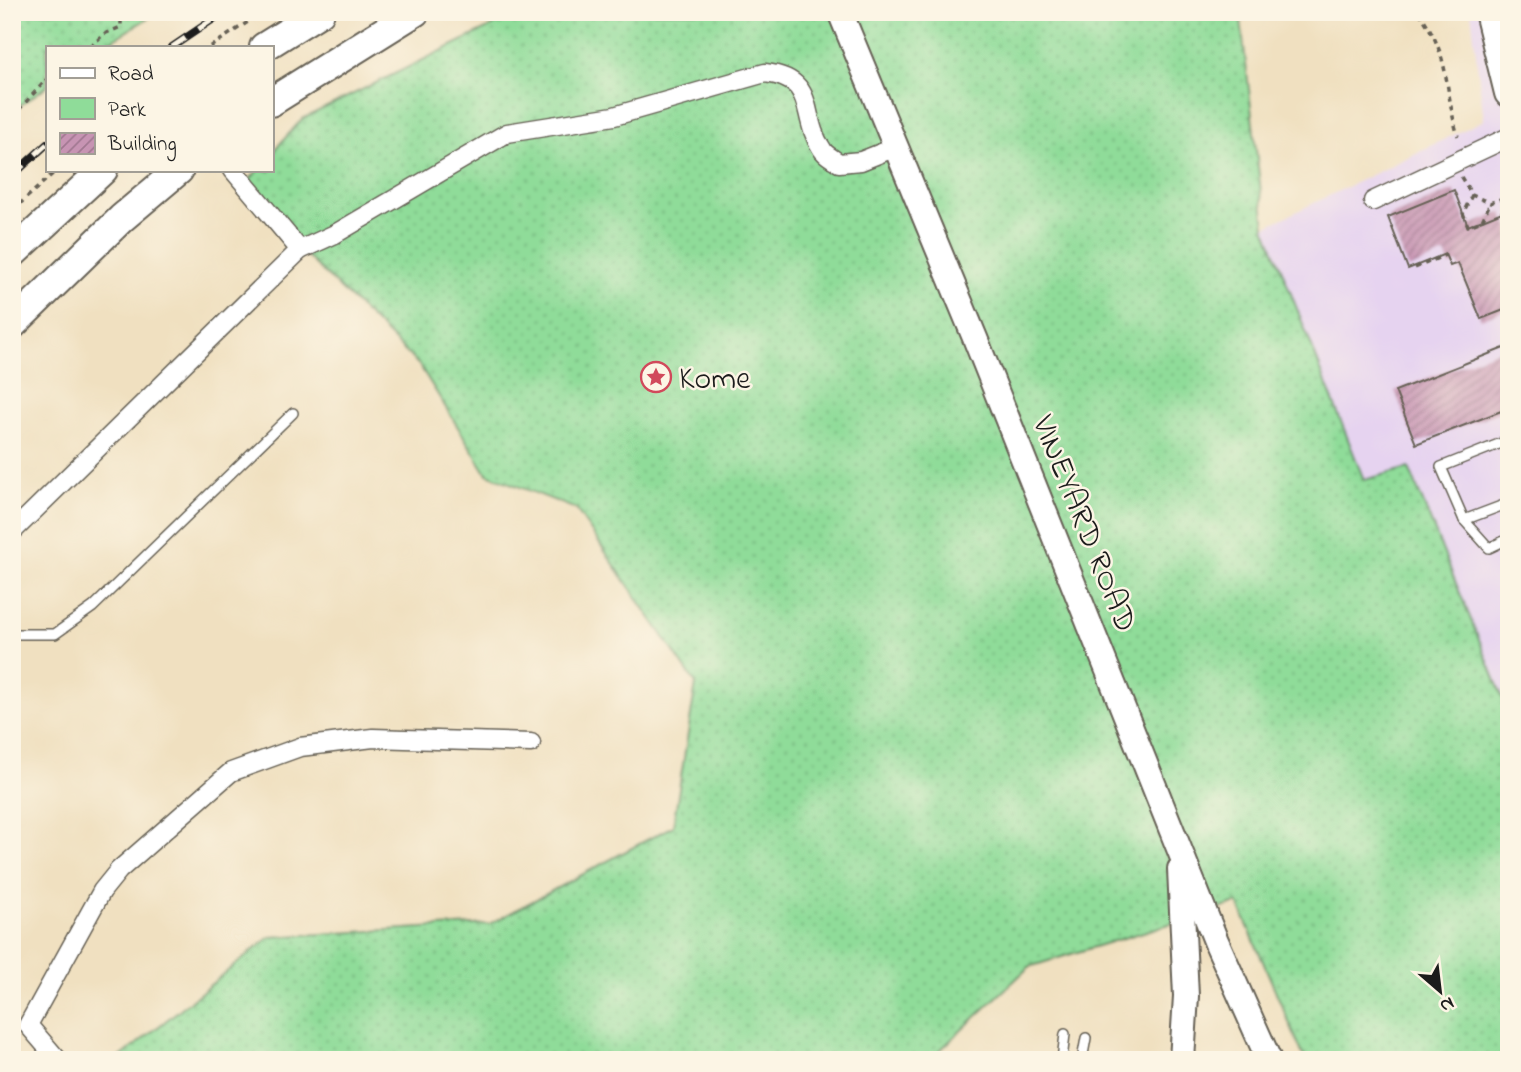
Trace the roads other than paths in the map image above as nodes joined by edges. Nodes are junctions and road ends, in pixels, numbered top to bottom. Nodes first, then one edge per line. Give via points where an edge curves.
1 (320, 12) edge
2 (415, 12) edge
3 (840, 12) edge
4 (1489, 12) edge
5 (266, 46) edge
6 (1509, 93) edge
7 (273, 101) edge
8 (1509, 137) edge
9 (896, 147) junction
10 (101, 172) edge
11 (178, 172) edge
12 (235, 172) edge
13 (1373, 201) dead end
14 (300, 250) junction
15 (12, 254) edge
16 (12, 325) edge
17 (293, 413) dead end
18 (1509, 440) edge
19 (1509, 503) edge
20 (1464, 520) junction
21 (12, 532) edge
22 (1509, 541) edge
23 (12, 634) edge
24 (531, 743) dead end
25 (1180, 848) junction
26 (1065, 1034) dead end
27 (1086, 1038) dead end
28 (58, 1060) edge
29 (1062, 1060) edge
30 (1082, 1060) edge
31 (1182, 1060) edge
32 (1269, 1060) edge

1 - 5 main road
2 - 7 main road
3 - 9 main road, VINEYARD ROAD
4 - 6 main road
8 - 13 street
9 - 14 street via 861,161 839,163 822,150 800,89 786,75 765,73 614,116 508,133
9 - 25 main road, VINEYARD ROAD
10 - 15 main road
11 - 16 main road via 121,218
12 - 14 street
14 - 21 street
17 - 23 lane via 93,607 55,634
18 - 20 lane via 1441,467
19 - 20 lane
20 - 22 lane via 1489,548
24 - 28 street via 373,738 300,747 232,772 119,870 102,891 28,1026
25 - 31 main road via 1186,996
25 - 32 main road, VINEYARD ROAD
26 - 29 lane
27 - 30 lane

